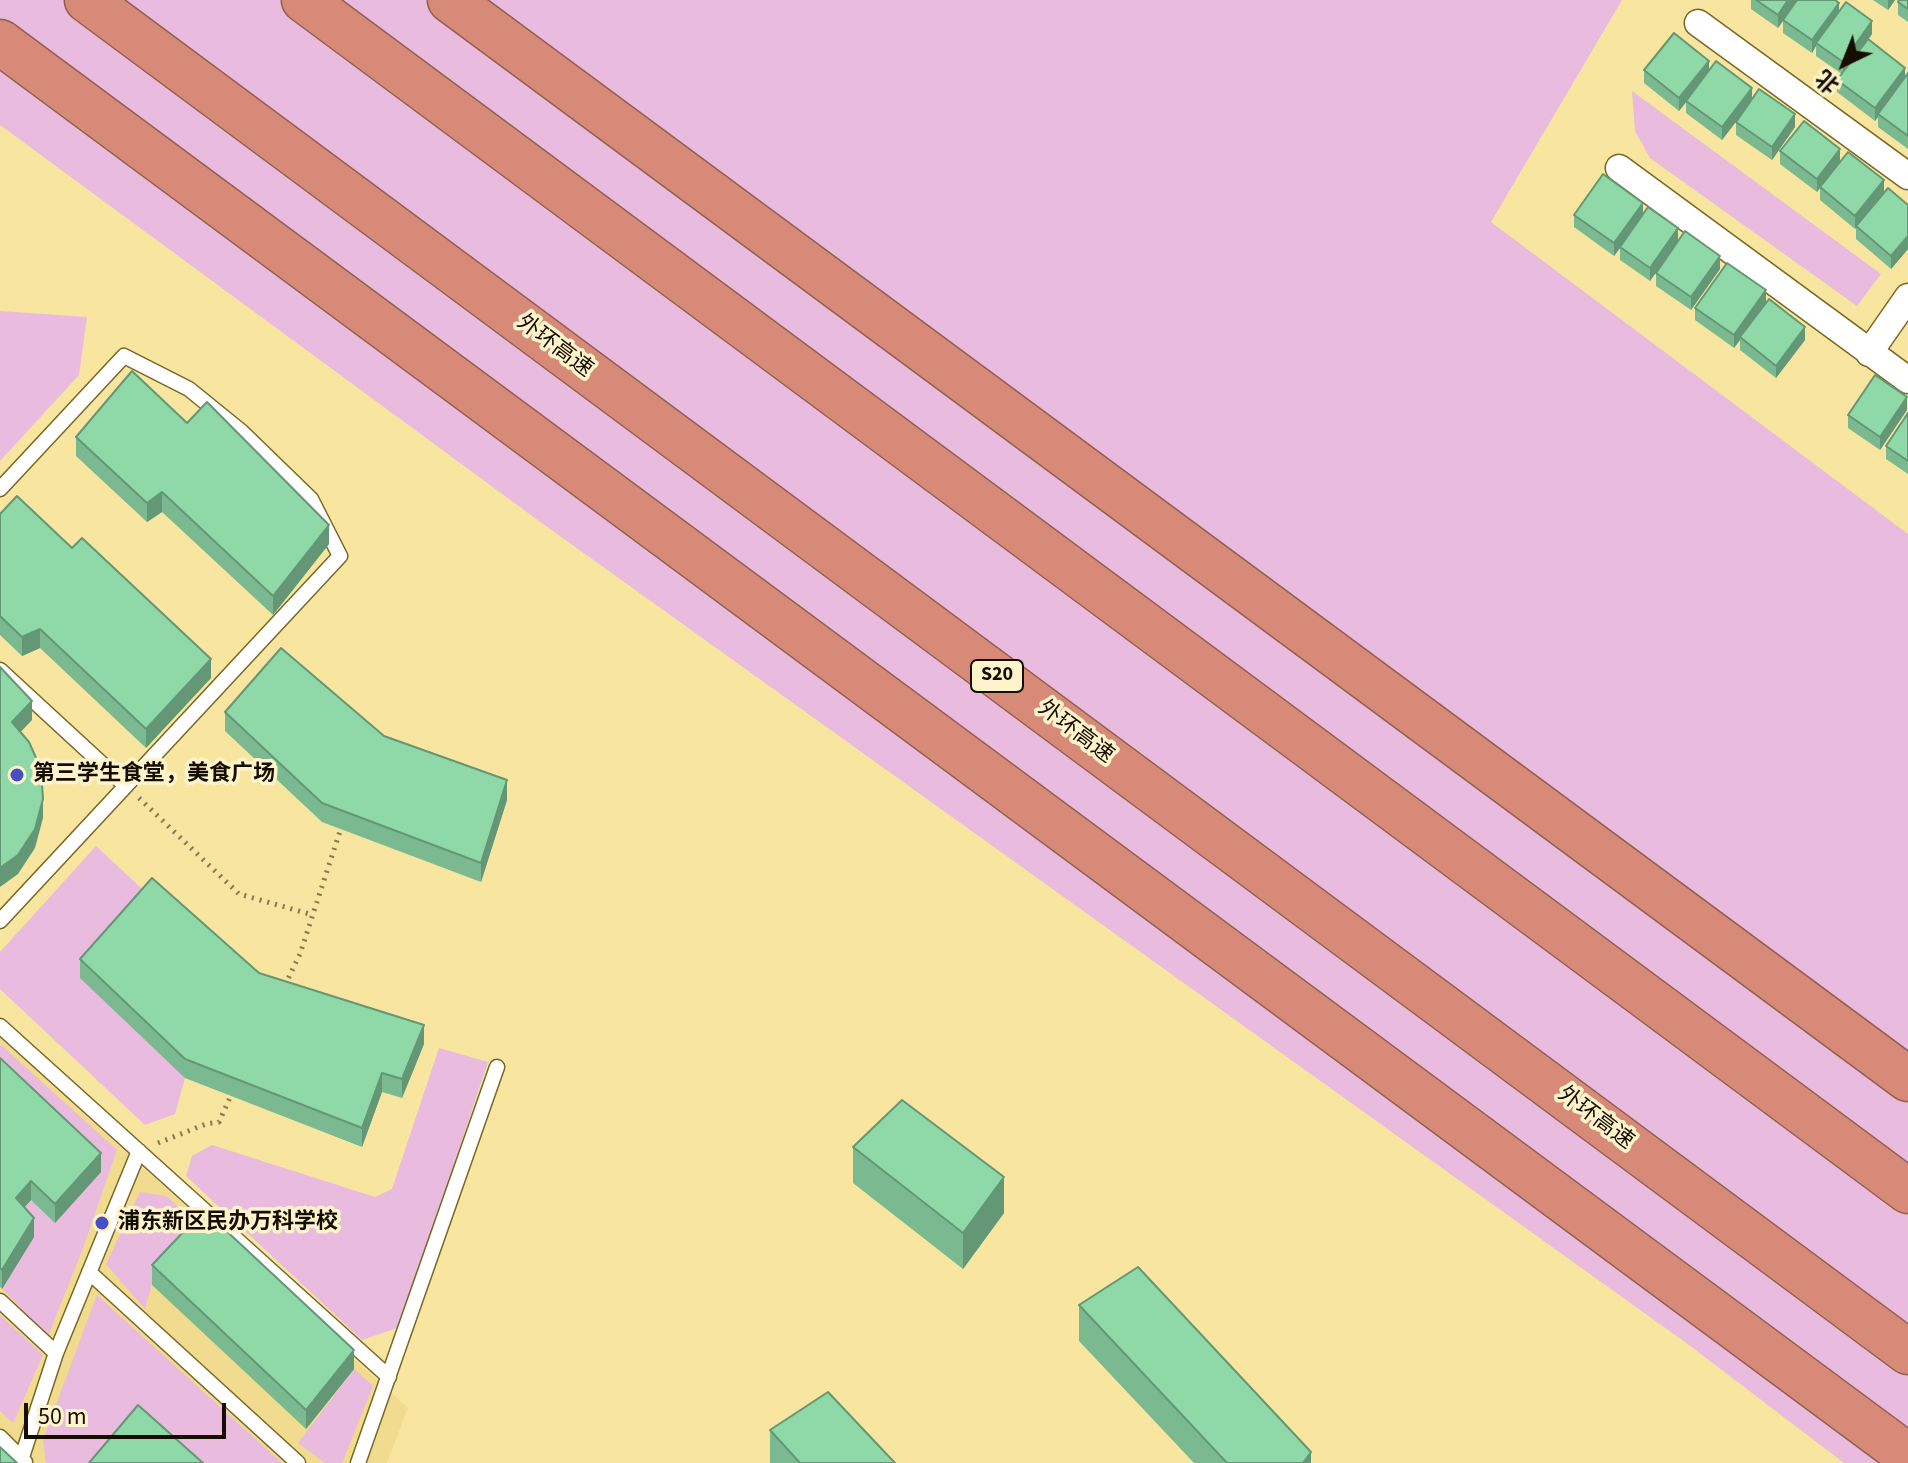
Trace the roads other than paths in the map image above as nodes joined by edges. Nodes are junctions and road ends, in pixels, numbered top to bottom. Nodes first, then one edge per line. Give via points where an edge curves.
1 (87, 0) edge
2 (304, 0) edge
3 (450, 0) edge
4 (1698, 23) dead end
5 (0, 42) edge
6 (1619, 168) dead end
7 (1908, 176) edge
8 (1908, 297) edge
9 (1869, 353) junction
10 (1908, 380) edge
11 (0, 489) edge
12 (0, 670) edge
13 (126, 786) junction
14 (0, 921) edge
15 (0, 1026) edge
16 (497, 1067) dead end
17 (1908, 1079) edge
18 (139, 1151) junction
19 (1908, 1191) edge
20 (89, 1272) junction
21 (0, 1301) edge
22 (1908, 1352) edge
23 (56, 1353) junction
24 (389, 1377) junction
25 (0, 1437) edge
26 (1908, 1456) edge
27 (24, 1460) edge
28 (298, 1463) edge
29 (358, 1463) edge

1 - 22 highway, 外环高速 / S20
2 - 19 highway
3 - 17 highway
4 - 7 street
5 - 26 highway
6 - 9 street
8 - 9 street
9 - 10 street
11 - 13 lane via 124,356 189,389 242,432 311,499 340,556
12 - 13 lane
13 - 14 lane
15 - 18 lane
16 - 24 lane
18 - 20 lane
18 - 24 lane
20 - 23 lane
20 - 28 lane
21 - 23 lane
23 - 27 lane
24 - 29 lane
25 - 27 lane

